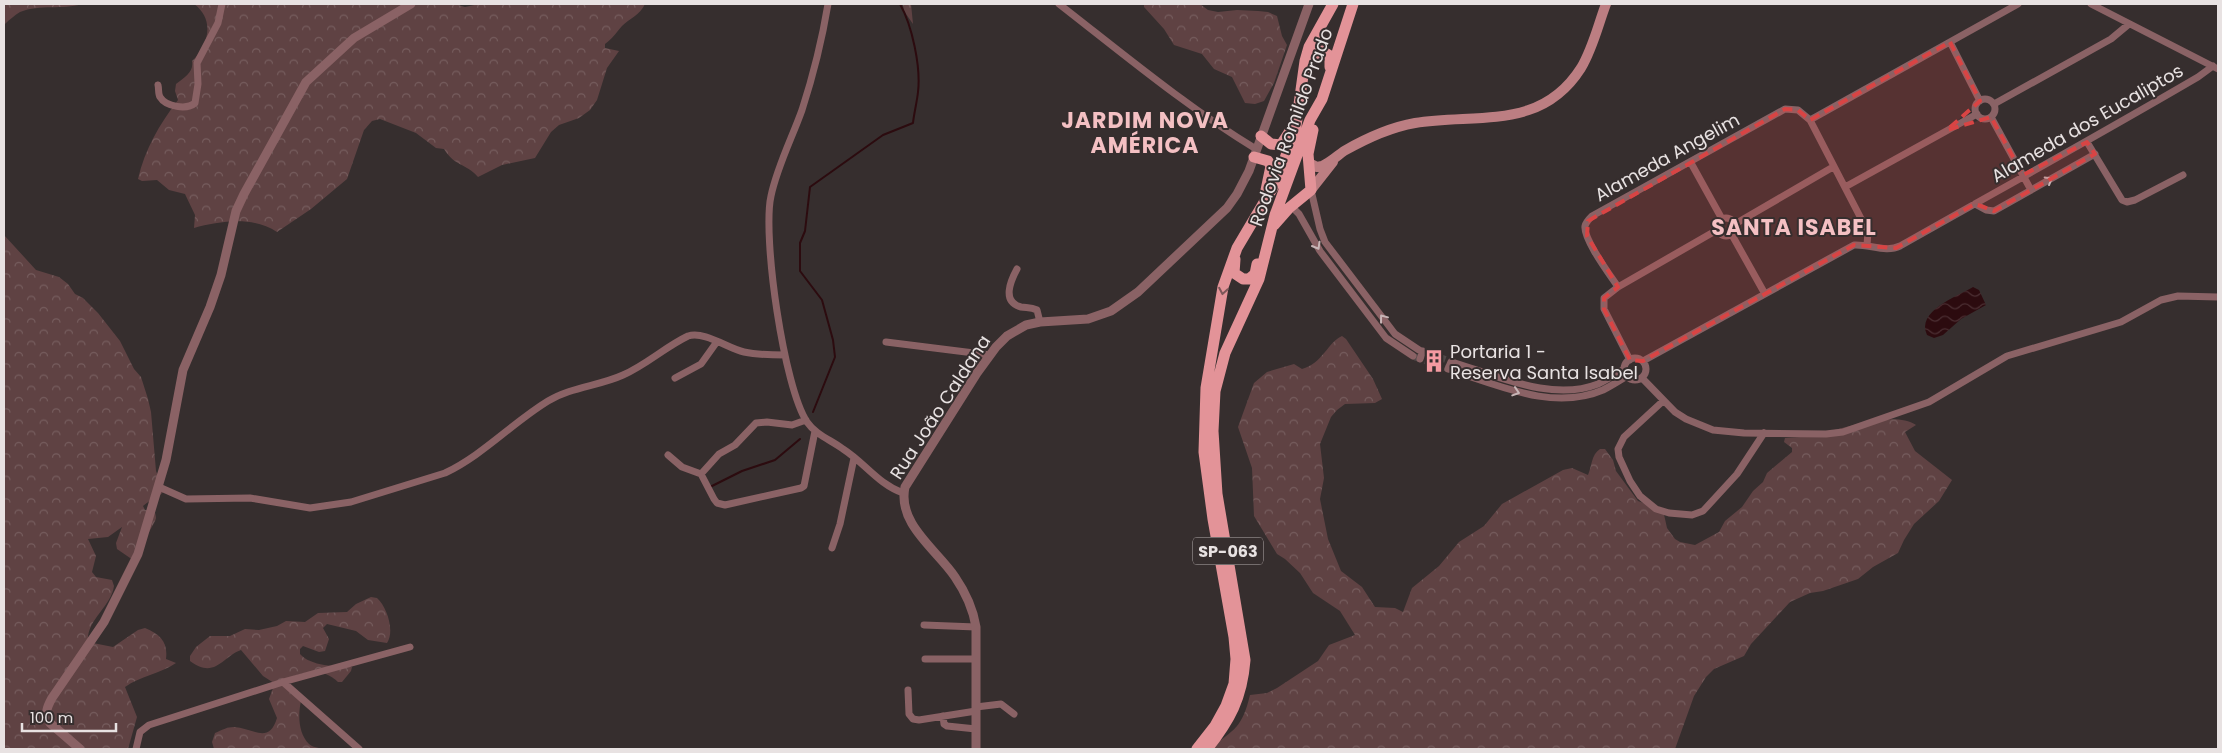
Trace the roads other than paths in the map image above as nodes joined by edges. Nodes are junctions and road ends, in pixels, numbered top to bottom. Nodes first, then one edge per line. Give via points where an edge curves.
1 (222, 4) edge
2 (411, 4) edge
3 (828, 4) edge
4 (1059, 4) edge
5 (1309, 4) edge
6 (1333, 4) edge
7 (1353, 4) edge
8 (1359, 4) edge
9 (1606, 4) edge
10 (2018, 4) edge
11 (2091, 4) edge
12 (2129, 24) junction
13 (1950, 42) junction
14 (2215, 68) edge
15 (158, 85) dead end
16 (1980, 101) junction
17 (1322, 103) junction
18 (1994, 104) junction
19 (1977, 114) junction
20 (1297, 116) junction
21 (1991, 117) junction
22 (1810, 120) junction
23 (1261, 136) junction
24 (2087, 142) junction
25 (1255, 153) junction
26 (2095, 154) junction
27 (1336, 157) junction
28 (1309, 163) junction
29 (1691, 163) junction
30 (1833, 167) junction
31 (2023, 175) junction
32 (2183, 175) dead end
33 (1845, 187) junction
34 (1311, 190) junction
35 (2031, 190) junction
36 (1976, 204) junction
37 (1289, 208) junction
38 (1722, 219) junction
39 (1735, 224) junction
40 (1274, 225) junction
41 (1717, 230) junction
42 (1732, 235) junction
43 (1242, 242) junction
44 (1867, 245) junction
45 (1017, 268) dead end
46 (1618, 287) junction
47 (1765, 294) junction
48 (2218, 296) edge
49 (1040, 322) junction
50 (886, 342) dead end
51 (716, 343) junction
52 (784, 355) junction
53 (990, 355) junction
54 (1630, 360) junction
55 (1642, 361) junction
56 (1452, 366) tunnel mouth
57 (1626, 372) junction
58 (676, 378) dead end
59 (1642, 378) junction
60 (1663, 401) junction
61 (806, 420) junction
62 (815, 431) junction
63 (1764, 433) junction
64 (668, 455) dead end
65 (854, 458) junction
66 (701, 474) junction
67 (159, 487) junction
68 (904, 493) junction
69 (832, 548) dead end
70 (924, 625) dead end
71 (976, 626) junction
72 (410, 647) dead end
73 (925, 659) dead end
74 (976, 659) junction
75 (283, 682) junction
76 (908, 690) dead end
77 (976, 709) junction
78 (1014, 714) dead end
79 (943, 716) junction
80 (976, 729) junction
81 (80, 749) edge
82 (136, 749) edge
83 (360, 749) edge
84 (976, 749) edge
85 (1197, 749) edge
86 (1207, 749) edge

1 - 15 street via 218,23 197,63 198,84 194,104 181,107 164,101
2 - 67 street via 354,38 306,82 244,194 236,211 221,276 183,370
3 - 52 street via 802,109 771,195 771,256
4 - 25 street
5 - 23 street, Rua João Caldana
6 - 20 main road, Rodovia Romildo Prado / SP-063 via 1309,47
7 - 17 main road, Rodovia Romildo Prado / SP-063
8 - 17 main road via 1337,74
9 - 27 main road via 1581,67 1572,81 1541,106 1517,115 1414,124 1378,136
10 - 13 street
11 - 12 street
12 - 14 street
12 - 18 street via 2112,39
13 - 16 street
13 - 22 street
14 - 24 street, Alameda dos Eucaliptos
16 - 18 street via 1986,99
16 - 19 street via 1976,106
17 - 20 main road via 1331,65 1327,53 1319,50 1306,68
17 - 28 main road via 1309,143
17 - 40 main road, Rodovia Romildo Prado / SP-063 via 1310,120 1284,186
18 - 21 street via 1995,111
19 - 21 street via 1983,118
19 - 33 street
20 - 23 main road via 1281,145 1271,144
20 - 43 main road, Rodovia Romildo Prado / SP-063 via 1278,179
21 - 31 street
22 - 29 street, Alameda Angelim via 1792,108 1776,113
22 - 30 street
23 - 25 street, Rua João Caldana
24 - 26 street
24 - 31 street, Alameda dos Eucaliptos
25 - 43 main road via 1268,161 1272,169 1265,195
25 - 49 street, Rua João Caldana via 1243,184 1227,208 1138,292 1112,311 1088,319
26 - 32 street via 2122,200 2127,202
35 -> 26 street, Alameda dos Eucaliptos
27 - 28 main road via 1319,167
27 - 34 main road
28 - 34 main road
29 - 38 street
29 - 46 street, Alameda Angelim via 1588,221 1587,236
30 - 33 street
30 - 39 street
31 - 35 street
31 - 36 street, Alameda dos Eucaliptos
33 - 44 street via 1868,232
34 - 37 main road
37 -> 34 street via 1299,214 1320,251 1386,338 1418,354 1394,334 1330,250 1320,230
35 - 36 street, Alameda dos Eucaliptos via 1994,211
36 - 44 street, Alameda dos Eucaliptos via 1896,248
37 - 40 main road
38 - 39 street via 1728,218
38 - 41 street
39 - 42 street
40 - 43 main road via 1262,247 1255,274 1249,279 1238,277 1233,269
40 - 86 main road, Rodovia Romildo Prado / SP-063 via 1259,278 1225,353 1215,391 1213,431 1217,494 1245,660 1237,703
41 - 42 street via 1723,236
41 - 46 street
42 - 47 street
43 -> 85 main road, Rodovia Romildo Prado / SP-063 via 1223,287 1206,388 1204,431 1213,519 1234,637 1234,684 1215,726
44 - 47 street via 1854,245
45 - 49 street via 1008,289 1010,297 1018,307 1037,310
46 - 54 street via 1607,295 1603,305
47 - 55 street
48 - 63 street via 2178,296 2161,300 2121,322 2007,356 1929,402 1843,432
49 - 53 street, Rua João Caldana via 1015,330
50 - 53 street
51 - 52 street via 744,352
51 - 58 street via 701,364
51 - 67 street via 700,334 688,336 624,375 551,399 459,466 351,502 310,508 250,498 186,499
52 - 61 street
53 - 68 street, Rua João Caldana via 910,478
54 - 55 street
54 - 57 street
55 - 59 street via 1646,371
56 - 57 street via 1525,385 1565,390 1596,385
57 - 59 street via 1632,380
59 - 60 street
60 - 63 street via 1686,419 1713,430
60 - 63 street via 1624,437 1618,449 1630,481 1640,496 1656,509 1692,515 1703,511 1737,474
61 - 62 street
61 - 66 street via 792,425 756,423
62 - 65 street
62 - 66 street via 805,482 800,488 721,504 714,499
64 - 66 street via 682,467
65 - 68 street via 884,485
65 - 69 street
67 - 81 street via 140,548 120,592 48,706 46,715 50,723
68 - 71 street, Rua João Caldana via 906,512 955,576 974,612
70 - 71 street
71 - 74 street, Rua João Caldana
72 - 75 street
73 - 74 street
74 - 77 street, Rua João Caldana
75 - 82 street via 149,725 140,732
75 - 83 street
76 - 79 street via 910,717 919,720
77 - 78 street via 1001,704
77 - 79 street
77 - 80 street, Rua João Caldana
79 - 80 street via 947,726
80 - 84 street, Rua João Caldana

